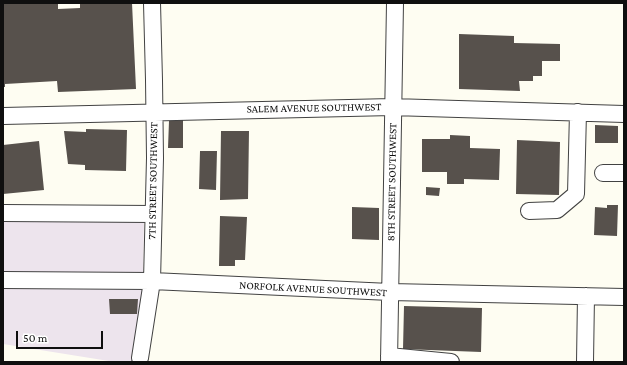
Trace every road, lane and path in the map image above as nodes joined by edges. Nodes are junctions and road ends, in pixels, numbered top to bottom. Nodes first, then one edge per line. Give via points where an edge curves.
1 (152, 3) edge
2 (395, 3) edge
3 (392, 107) junction
4 (154, 111) junction
5 (578, 112) junction
6 (624, 114) edge
7 (3, 116) edge
8 (603, 173) dead end
9 (624, 173) edge
10 (529, 211) dead end
11 (3, 213) edge
12 (153, 214) junction
13 (3, 280) edge
14 (152, 281) junction
15 (390, 292) junction
16 (586, 296) junction
17 (624, 298) edge
18 (140, 358) dead end
19 (389, 359) edge
20 (452, 362) edge
21 (585, 362) edge

1 - 4 street, 7TH STREET SOUTHWEST
2 - 3 street, 8TH STREET SOUTHWEST
3 - 4 street, SALEM AVENUE SOUTHWEST
3 - 5 street, SALEM AVENUE SOUTHWEST
3 - 15 street, 8TH STREET SOUTHWEST
4 - 7 street, SALEM AVENUE SOUTHWEST
4 - 12 street, 7TH STREET SOUTHWEST
5 - 6 street, SALEM AVENUE SOUTHWEST
5 - 10 street via 576,194 557,210
8 - 9 street
11 - 12 street
12 - 14 street, 7TH STREET SOUTHWEST
13 - 14 street, NORFOLK AVENUE SOUTHWEST
14 - 15 street, NORFOLK AVENUE SOUTHWEST
14 - 18 street, 7TH STREET SOUTHWEST
15 - 16 street, NORFOLK AVENUE SOUTHWEST
15 - 19 street, 8TH STREET SOUTHWEST
16 - 17 street, NORFOLK AVENUE SOUTHWEST
16 - 21 street
19 - 20 street

